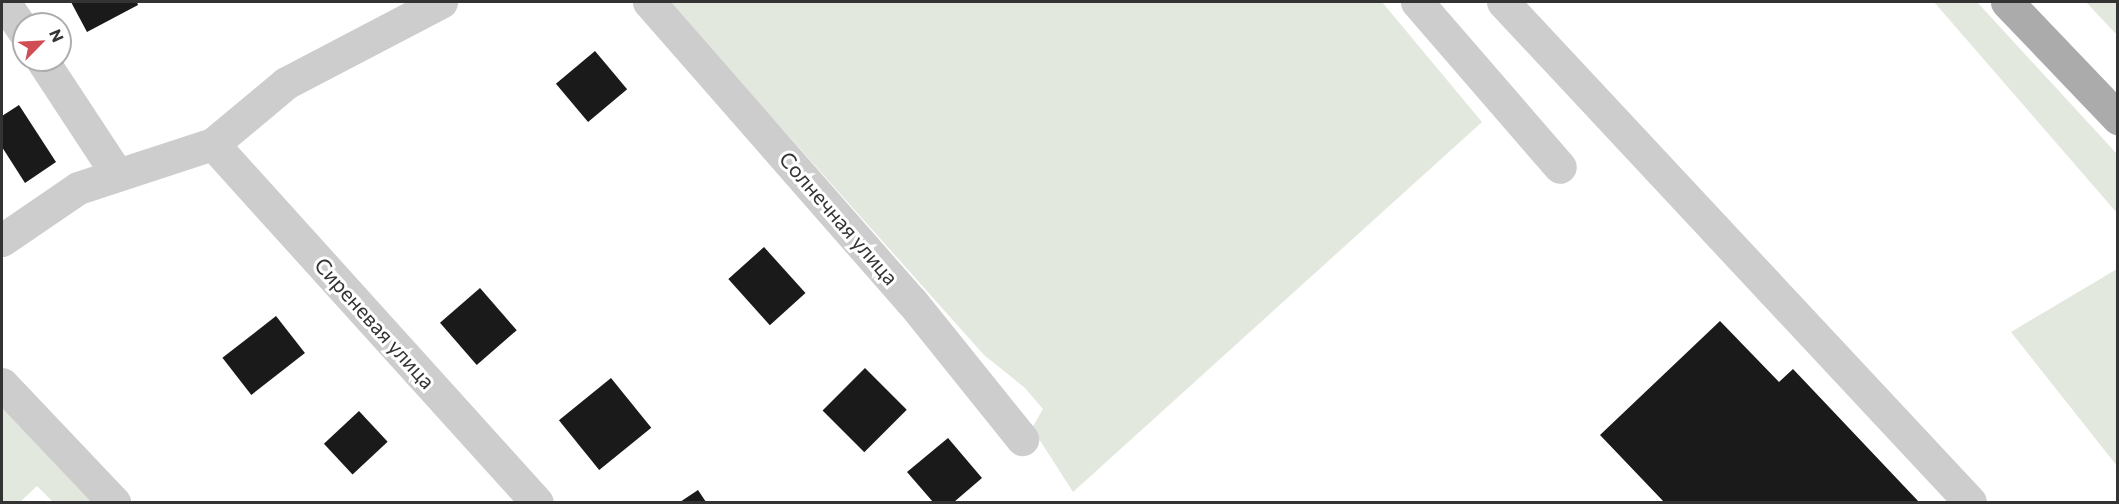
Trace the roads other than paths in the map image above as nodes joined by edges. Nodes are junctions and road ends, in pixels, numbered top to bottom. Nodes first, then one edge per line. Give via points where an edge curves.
1 (441, 2) edge
2 (649, 2) edge
3 (1417, 2) edge
4 (1503, 2) edge
5 (2007, 2) edge
6 (50, 72) edge
7 (2118, 118) edge
8 (213, 144) junction
9 (1560, 167) dead end
10 (117, 174) junction
11 (2, 240) edge
12 (2, 384) edge
13 (1022, 439) dead end
14 (114, 502) edge
15 (537, 502) edge
16 (1970, 502) edge

1 - 8 street via 286,83
2 - 13 street, Солнечная улица via 912,302
3 - 9 street
4 - 16 street
5 - 7 main road
6 - 10 street
8 - 10 street
8 - 15 street, Сиреневая улица
10 - 11 street via 78,188
12 - 14 street

